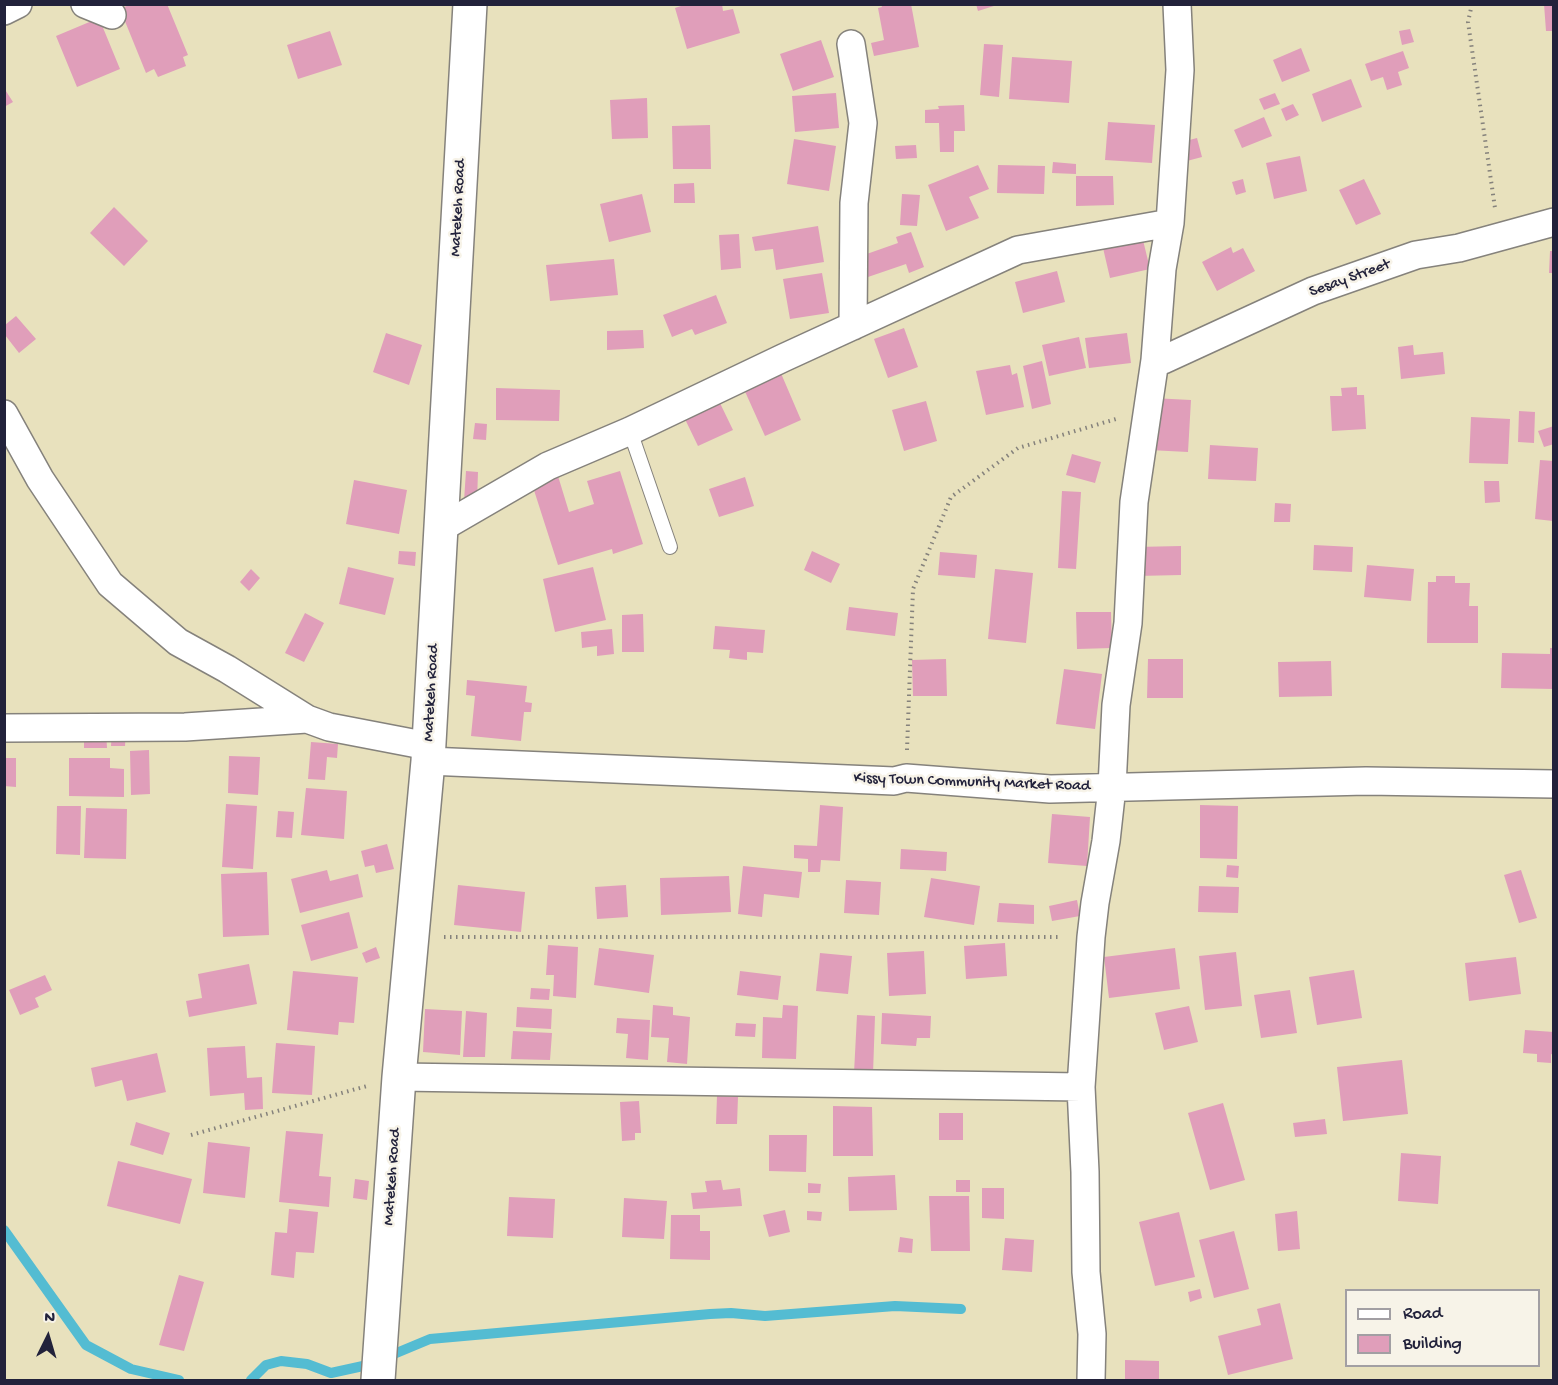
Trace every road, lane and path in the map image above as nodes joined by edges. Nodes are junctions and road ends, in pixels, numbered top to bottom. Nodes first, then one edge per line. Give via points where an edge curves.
1 (18, 4) edge
2 (85, 4) edge
3 (470, 4) edge
4 (1177, 4) edge
5 (1472, 4) edge
6 (4, 11) edge
7 (112, 15) dead end
8 (851, 44) dead end
9 (1554, 222) edge
10 (1170, 223) junction
11 (1499, 237) junction
12 (853, 326) junction
13 (1155, 360) junction
14 (1147, 410) junction
15 (4, 414) edge
16 (630, 431) junction
17 (441, 528) junction
18 (670, 547) dead end
19 (307, 719) junction
20 (4, 728) edge
21 (428, 753) junction
22 (906, 778) junction
23 (1554, 784) edge
24 (1112, 787) junction
25 (412, 937) junction
26 (1091, 937) junction
27 (399, 1077) junction
28 (1080, 1086) junction
29 (191, 1136) dead end
30 (378, 1380) edge
31 (1091, 1380) edge

1 - 6 street
2 - 7 street
3 - 17 street, Matekeh Road
4 - 10 street via 1180,70
5 - 11 path via 1468,22
8 - 12 street via 863,123 854,203
9 - 11 street, Sesay Street
10 - 12 street via 1018,250
10 - 13 street
11 - 13 street, Sesay Street via 1416,255 1313,291 1163,360
12 - 16 street
13 - 14 street
14 - 22 path via 1018,448 951,497 913,589
14 - 24 street via 1134,502 1128,623 1116,705
15 - 19 street via 40,478 110,584 178,642
16 - 17 street via 548,466
16 - 18 lane
17 - 21 street, Matekeh Road
19 - 20 street via 185,727
19 - 21 street, Kissy Town Community Market Road
21 - 22 street, Kissy Town Community Market Road via 894,781
21 - 25 street, Matekeh Road
22 - 24 street, Kissy Town Community Market Road via 1050,789
23 - 24 street, Kissy Town Community Market Road via 1366,782
24 - 26 street
25 - 26 path
25 - 27 street, Matekeh Road
26 - 28 street
27 - 28 street
27 - 29 path
27 - 30 street, Matekeh Road
28 - 31 street

